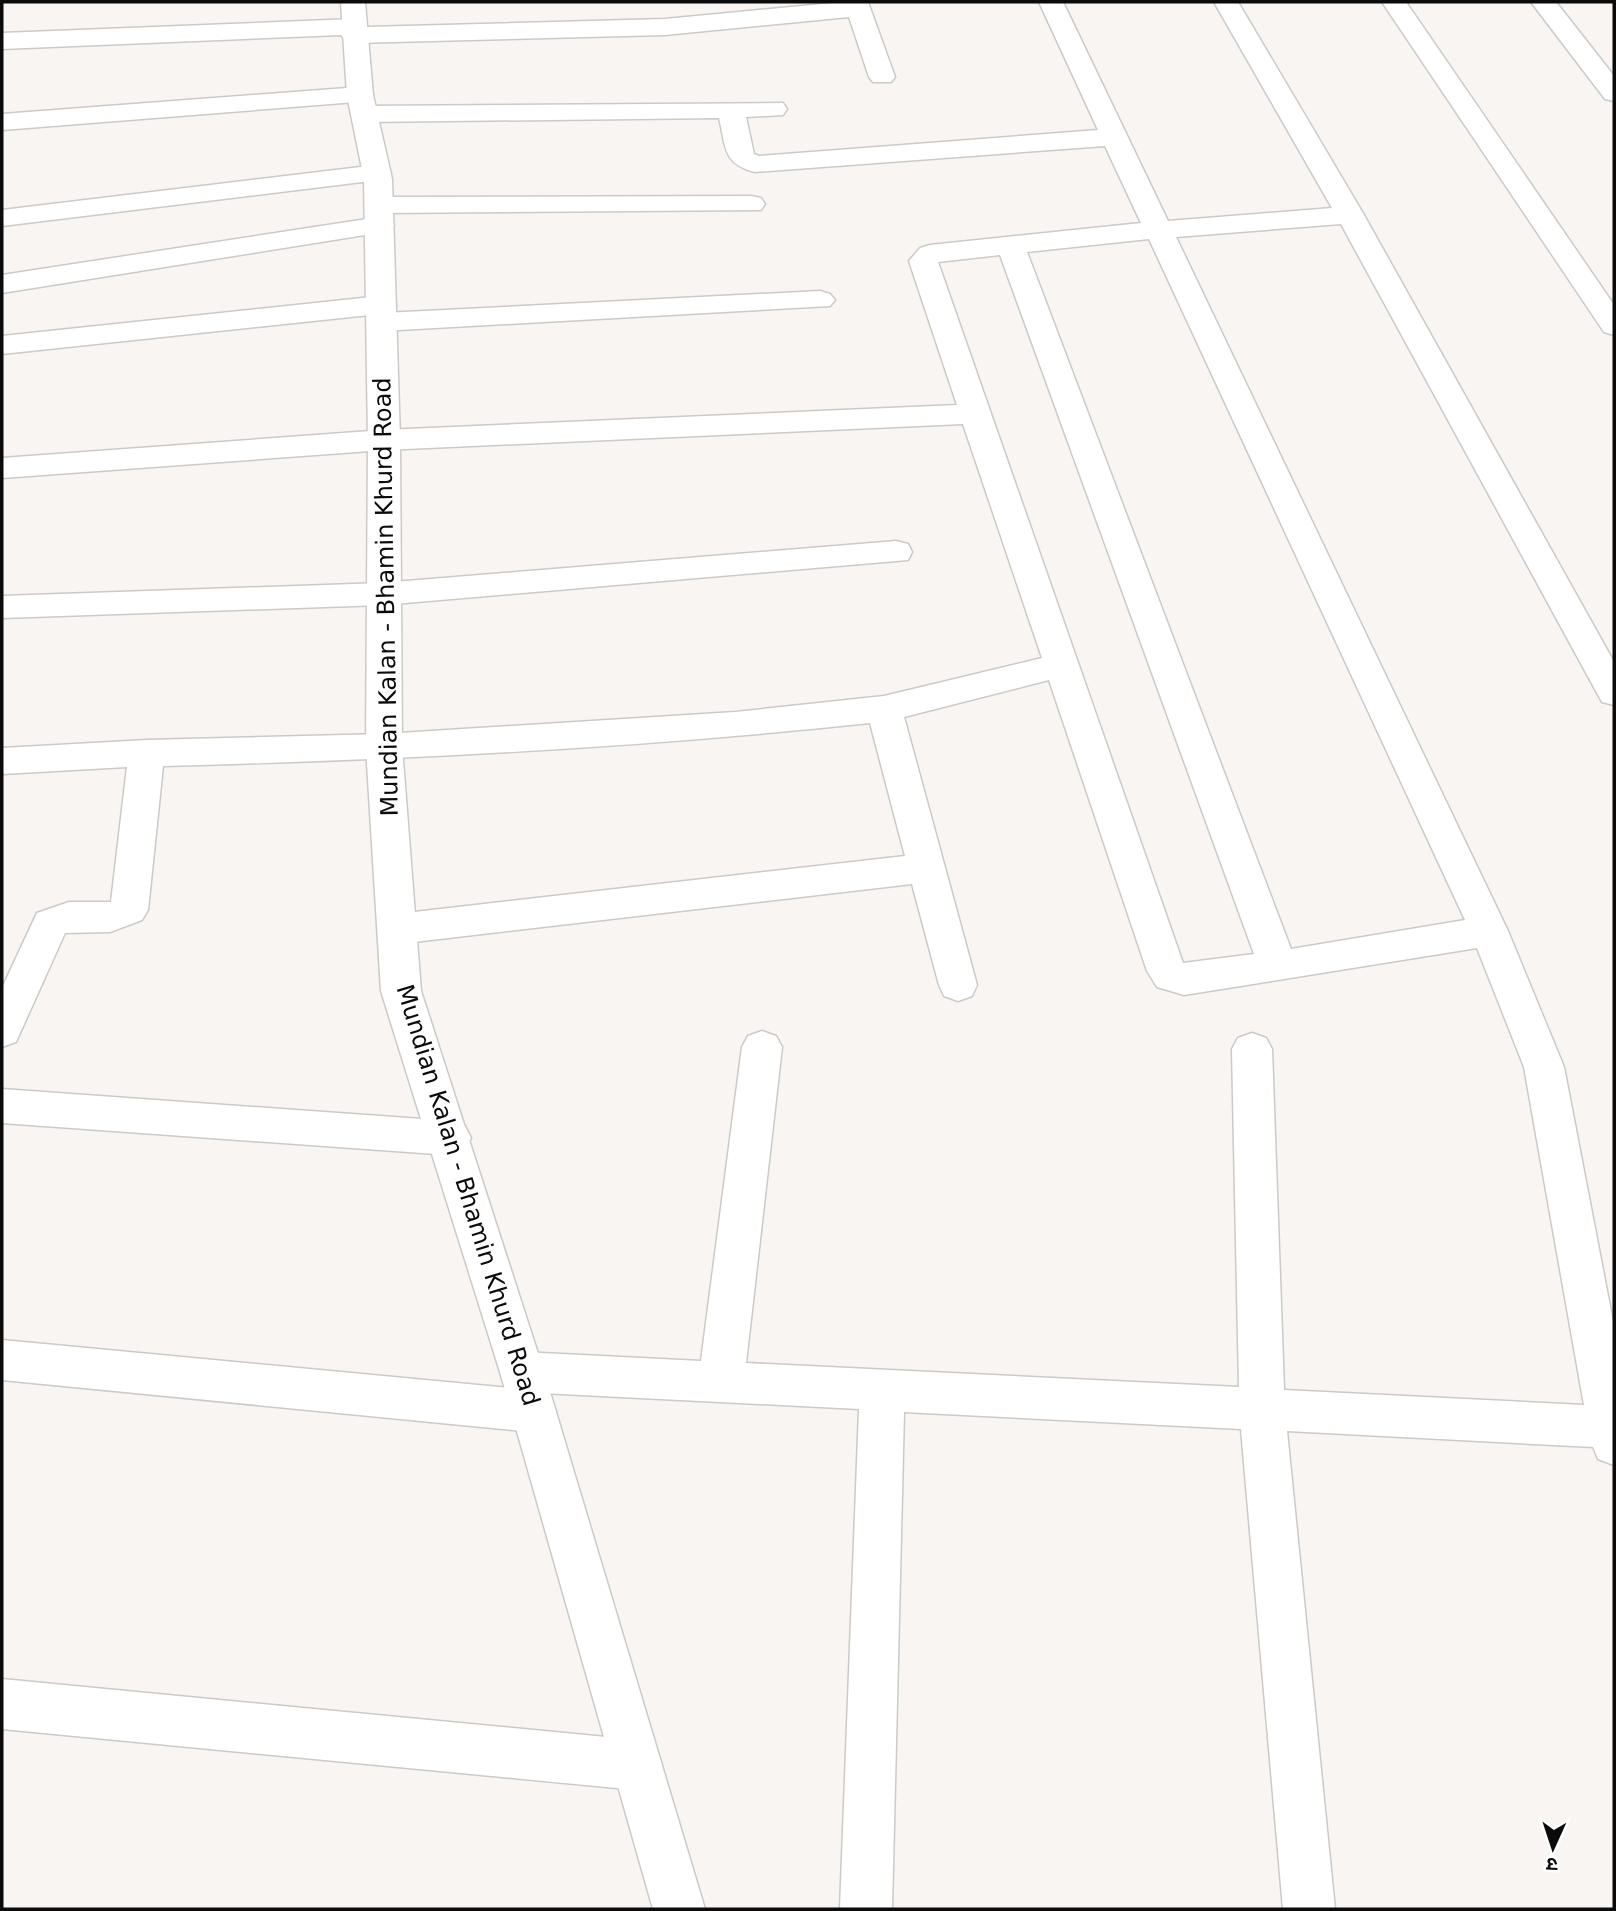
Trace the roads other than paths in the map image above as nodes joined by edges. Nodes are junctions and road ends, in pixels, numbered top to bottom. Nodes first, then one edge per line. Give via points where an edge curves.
1 (1051, 2) edge
2 (1227, 2) edge
3 (1394, 2) edge
4 (1544, 2) edge
5 (857, 5) edge
6 (354, 21) edge
7 (2, 41) edge
8 (882, 77) dead end
9 (1614, 93) edge
10 (362, 104) junction
11 (774, 108) dead end
12 (731, 111) junction
13 (2, 122) edge
14 (1114, 137) junction
15 (379, 201) junction
16 (751, 204) dead end
17 (1350, 215) junction
18 (2, 218) edge
19 (1158, 230) junction
20 (1011, 247) junction
21 (2, 284) edge
22 (820, 300) dead end
23 (381, 314) junction
24 (1614, 326) edge
25 (2, 345) edge
26 (975, 414) junction
27 (384, 440) junction
28 (2, 468) edge
29 (896, 552) dead end
30 (383, 594) junction
31 (2, 607) edge
32 (1061, 665) junction
33 (1614, 693) edge
34 (884, 709) junction
35 (384, 747) junction
36 (147, 752) junction
37 (2, 761) edge
38 (928, 868) junction
39 (397, 929) junction
40 (1489, 931) junction
41 (1278, 966) junction
42 (958, 985) dead end
43 (2, 1031) edge
44 (762, 1047) dead end
45 (1252, 1049) dead end
46 (2, 1106) edge
47 (450, 1138) junction
48 (2, 1360) edge
49 (721, 1382) junction
50 (882, 1390) junction
51 (528, 1392) junction
52 (1262, 1409) junction
53 (1613, 1433) edge
54 (2, 1704) edge
55 (637, 1765) junction
56 (679, 1909) edge
57 (866, 1909) edge
58 (1309, 1909) edge

1 - 14 street
2 - 17 street
3 - 24 street
4 - 9 street
5 - 6 street via 673,26
5 - 8 street
6 - 7 street
6 - 10 street, Mundian Kalan - Bhamin Khurd Road
10 - 12 street
10 - 13 street
10 - 15 street, Mundian Kalan - Bhamin Khurd Road
11 - 12 street
12 - 14 street via 742,158 755,164
14 - 19 street
15 - 16 street
15 - 18 street
15 - 21 street
15 - 23 street, Mundian Kalan - Bhamin Khurd Road
17 - 19 street
17 - 33 street
19 - 20 street
19 - 40 street
20 - 26 street via 930,254 923,261
20 - 41 street
22 - 23 street
23 - 25 street via 180,324
23 - 27 street, Mundian Kalan - Bhamin Khurd Road
26 - 27 street
26 - 32 street
27 - 28 street
27 - 30 street, Mundian Kalan - Bhamin Khurd Road
29 - 30 street
30 - 31 street
30 - 35 street, Mundian Kalan - Bhamin Khurd Road
32 - 34 street
32 - 41 street via 1166,971 1184,980
34 - 35 street via 735,725
34 - 38 street
35 - 36 street
35 - 39 street, Mundian Kalan - Bhamin Khurd Road
36 - 37 street
36 - 43 street via 129,910 111,918 66,916 50,923
38 - 39 street
38 - 42 street
39 - 47 street, Mundian Kalan - Bhamin Khurd Road via 401,991
40 - 41 street
40 - 53 street via 1544,1067
44 - 49 street
45 - 52 street
46 - 47 street
47 - 51 street, Mundian Kalan - Bhamin Khurd Road
48 - 51 street
49 - 50 street
49 - 51 street
50 - 52 street
50 - 57 street
51 - 55 street, Mundian Kalan - Bhamin Khurd Road
52 - 53 street
52 - 58 street
54 - 55 street
55 - 56 street, Mundian Kalan - Bhamin Khurd Road

